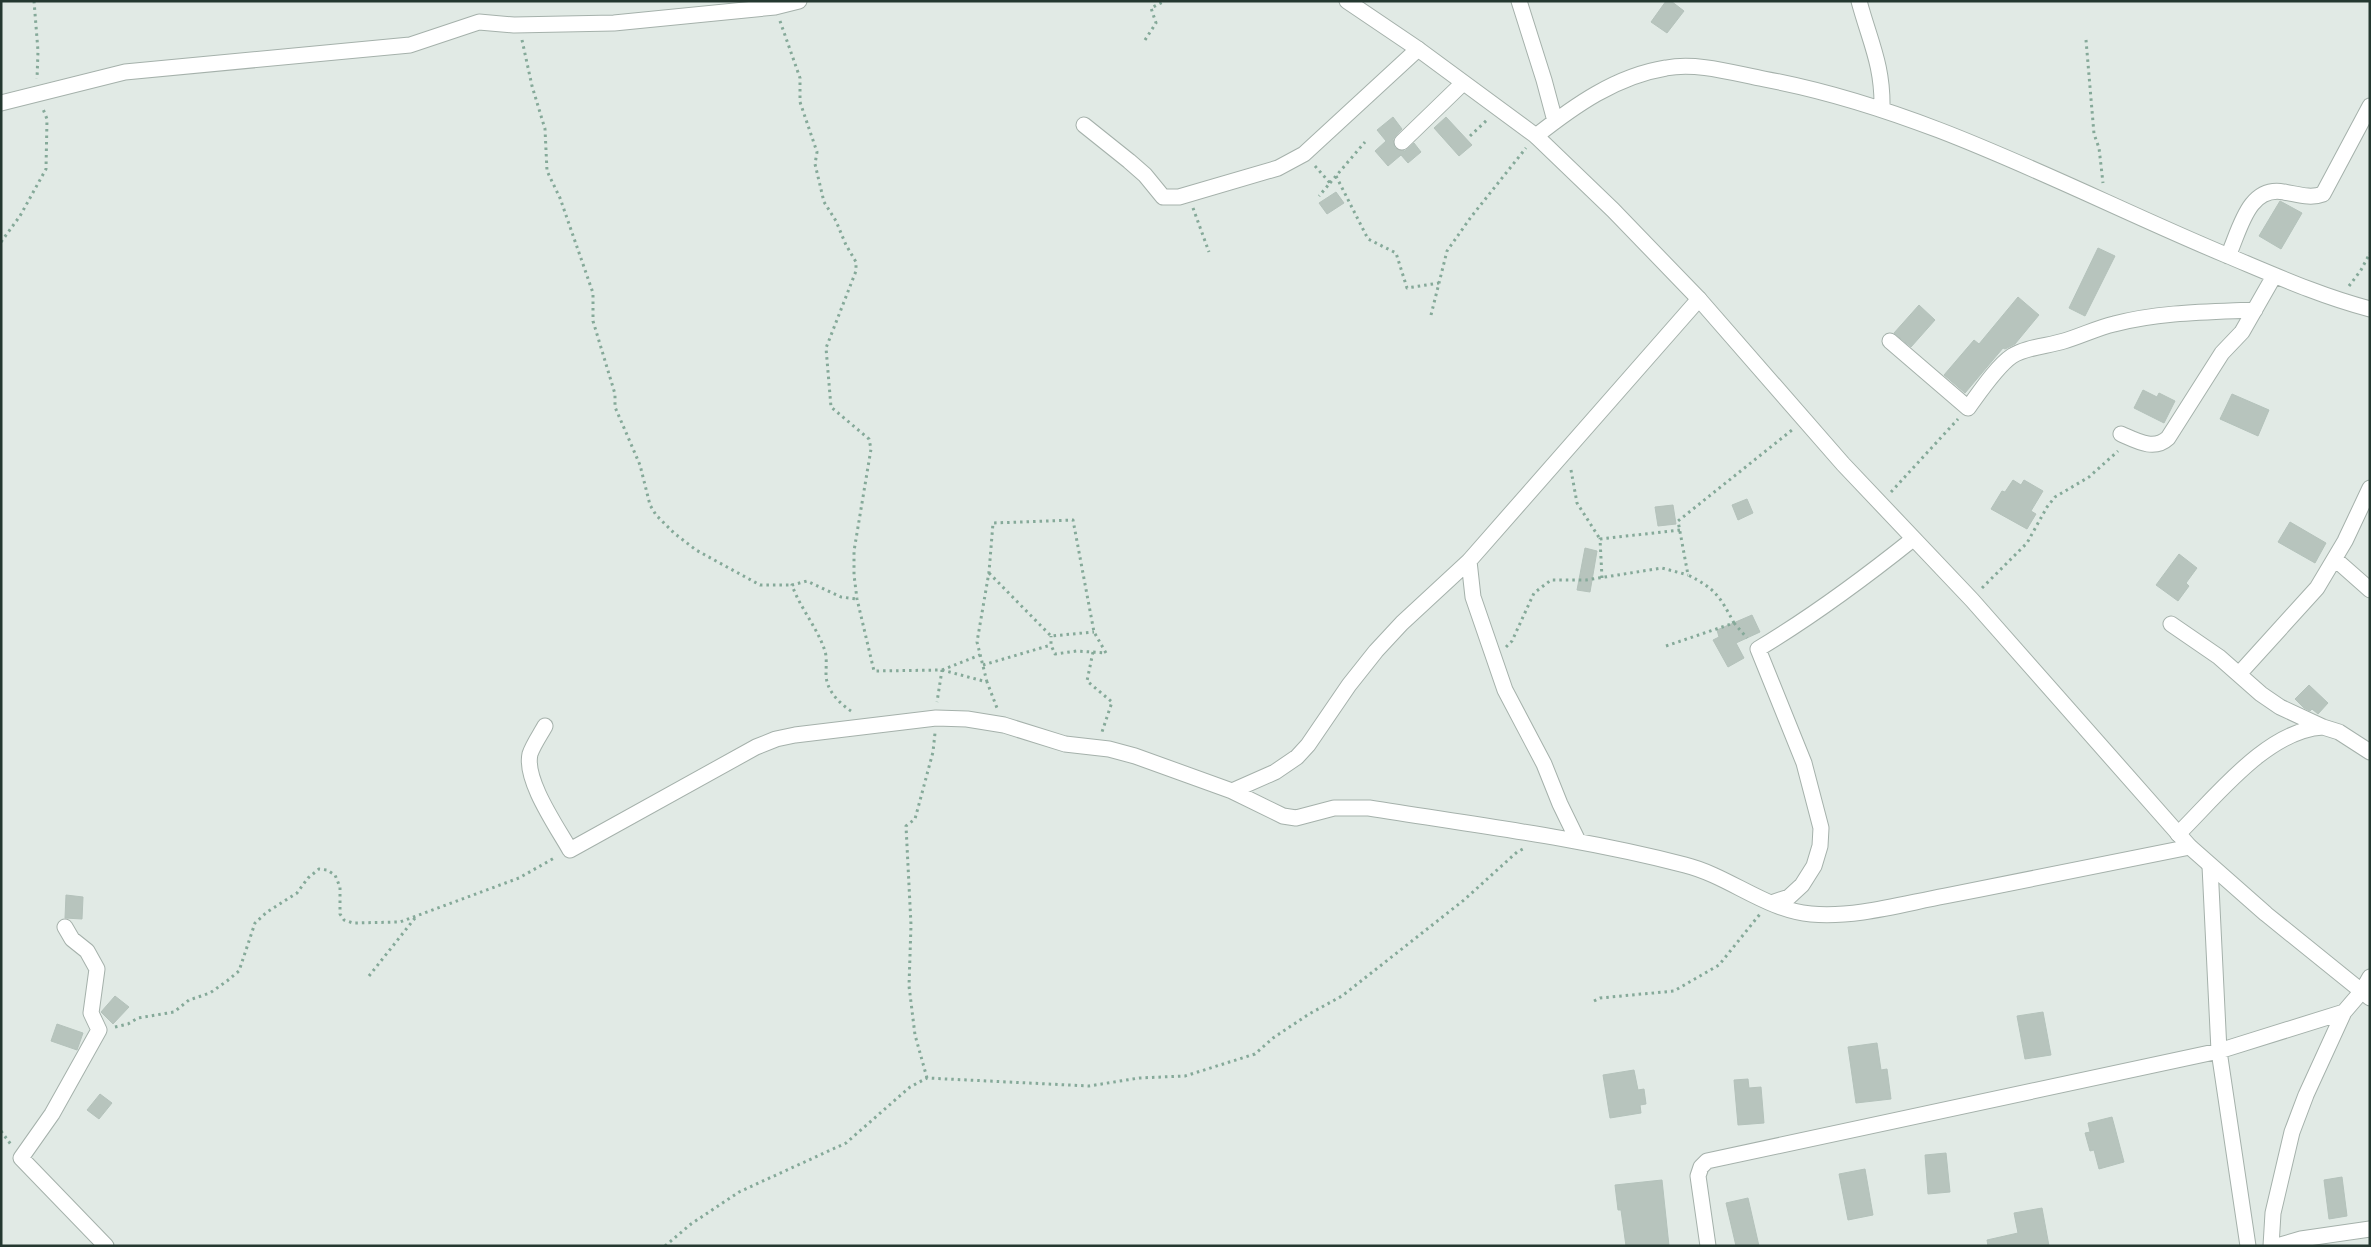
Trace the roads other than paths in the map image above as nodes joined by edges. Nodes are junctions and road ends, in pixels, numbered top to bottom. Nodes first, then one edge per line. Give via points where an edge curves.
1 (799, 1) edge
2 (1347, 1) edge
3 (1519, 1) edge
4 (1859, 1) edge
5 (1418, 49) junction
6 (1463, 83) junction
7 (1, 103) edge
8 (2370, 106) edge
9 (1882, 109) junction
10 (1555, 121) junction
11 (1084, 125) dead end
12 (1536, 136) junction
13 (1402, 142) dead end
14 (2228, 256) junction
15 (2274, 276) junction
16 (1699, 299) junction
17 (2363, 307) edge
18 (2255, 310) junction
19 (1890, 342) dead end
20 (2126, 436) road end
21 (2370, 488) edge
22 (1913, 539) junction
23 (2335, 559) junction
24 (1469, 561) junction
25 (2370, 590) edge
26 (2171, 624) dead end
27 (2239, 674) junction
28 (545, 726) dead end
29 (2323, 727) junction
30 (2370, 752) edge
31 (1232, 791) junction
32 (2178, 834) junction
33 (1578, 841) junction
34 (2190, 847) junction
35 (2210, 866) junction
36 (1771, 903) junction
37 (65, 927) dead end
38 (2370, 977) edge
39 (2366, 994) edge
40 (2344, 1012) junction
41 (2219, 1050) junction
42 (2370, 1228) edge
43 (106, 1246) edge
44 (1708, 1246) edge
45 (2248, 1246) edge
46 (2271, 1246) edge
47 (2277, 1246) edge

1 - 7 street via 774,7 614,24 479,22 410,45 125,72
2 - 5 street
3 - 10 street
4 - 9 street via 1879,65
5 - 6 street
5 - 11 street via 1304,154 1278,168 1170,198 1163,197 1130,161
6 - 12 street
6 - 13 street
8 - 14 street via 2323,194 2315,197 2281,191 2259,195 2251,203
9 - 10 street via 1814,88 1707,68 1667,67 1629,77 1588,98
9 - 14 street via 2029,168
10 - 12 street
12 - 16 street
14 - 15 street
15 - 17 street
15 - 18 street
16 - 22 street
16 - 24 street
18 - 19 street via 2140,318 2028,350 2012,356 1968,408
18 - 20 street via 2242,332 2222,353 2161,445 2153,446
21 - 23 street
22 - 32 street via 1972,600
22 - 36 street via 1846,592 1758,649 1804,764 1821,828 1814,866 1802,885 1789,897
23 - 25 street
23 - 27 street via 2317,588
24 - 31 street via 1376,651 1297,757 1274,772
24 - 33 street via 1474,597 1505,690 1544,764
26 - 27 street
27 - 29 street via 2280,707
28 - 31 street via 530,753 529,768 570,850 776,739 936,718 1004,724 1065,744 1109,749
29 - 30 street via 2339,732
29 - 32 street via 2309,728 2278,742 2234,778
31 - 33 street via 1283,816 1296,818 1342,807 1369,808
32 - 34 street
33 - 36 street via 1699,869
34 - 35 street
34 - 36 street via 1844,913 1803,913
35 - 39 street
35 - 41 street
37 - 43 street via 98,969 92,1013 99,1030 56,1106 21,1158
38 - 39 street
39 - 40 street
40 - 41 street
40 - 46 street via 2292,1132 2273,1212
41 - 44 street via 1707,1162 1698,1176
41 - 45 street
42 - 47 street via 2309,1237

